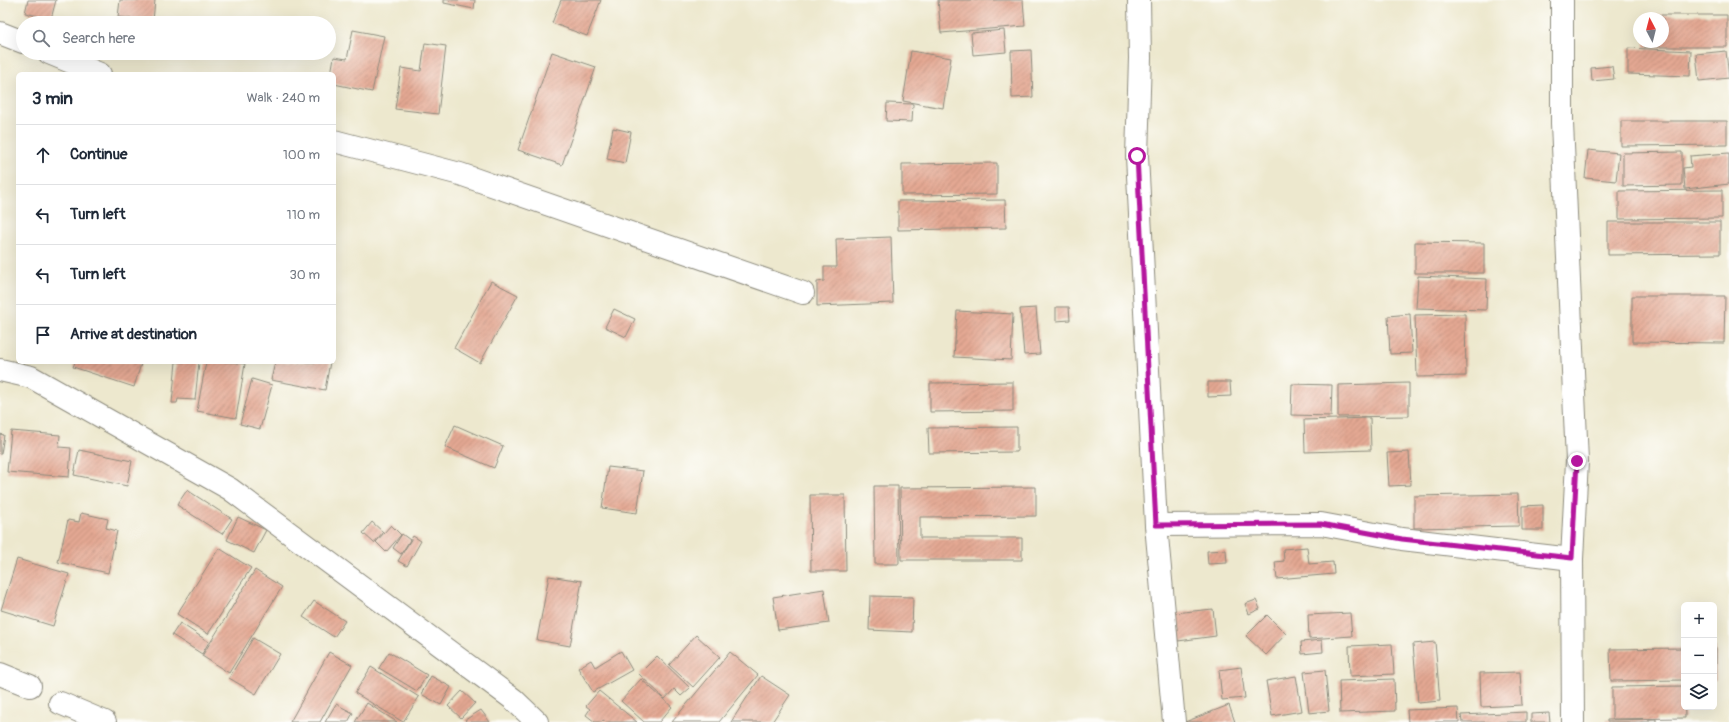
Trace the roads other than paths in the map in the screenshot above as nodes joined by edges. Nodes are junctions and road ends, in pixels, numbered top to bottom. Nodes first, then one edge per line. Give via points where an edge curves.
1 (1139, 0) edge
2 (1562, 0) edge
3 (0, 33) edge
4 (16, 39) edge
5 (66, 60) edge
6 (95, 72) edge
7 (336, 142) edge
8 (803, 293) dead end
9 (0, 370) edge
10 (1156, 525) junction
11 (1572, 558) junction
12 (0, 674) edge
13 (30, 686) dead end
14 (60, 703) dead end
15 (533, 721) edge
16 (105, 722) edge
17 (1174, 722) edge
18 (1573, 722) edge

1 - 10 street via 1137,156
2 - 11 street via 1562,123 1577,461
3 - 4 street
5 - 6 street
7 - 8 street via 460,174
9 - 15 street via 31,377 230,489 513,699
10 - 11 street via 1321,524 1402,539
10 - 17 street
11 - 18 street
12 - 13 street
14 - 16 street

